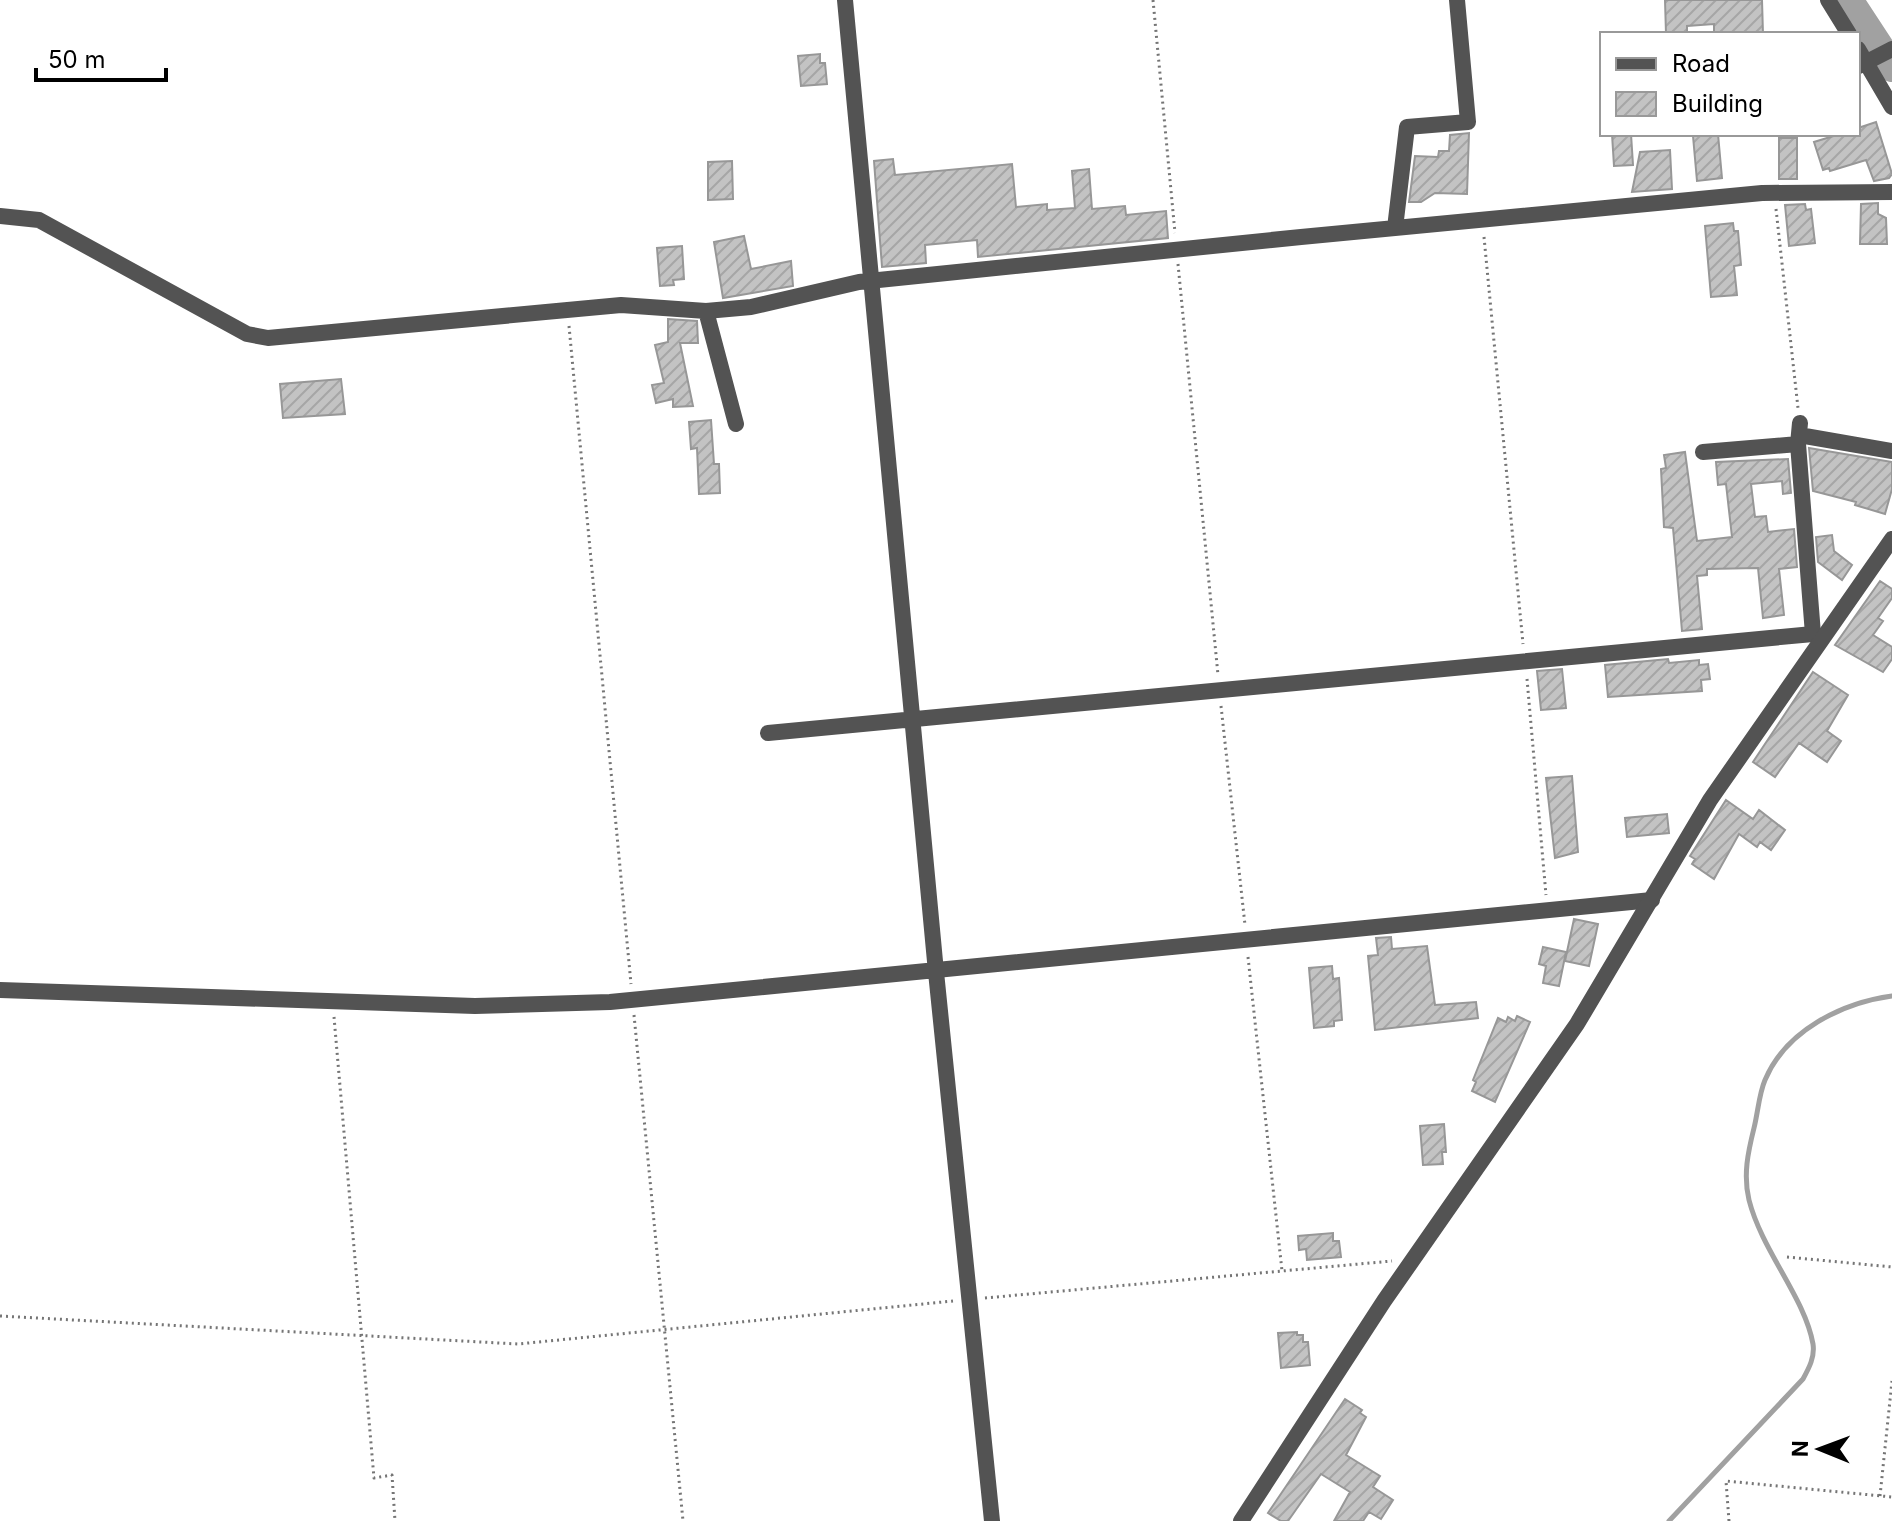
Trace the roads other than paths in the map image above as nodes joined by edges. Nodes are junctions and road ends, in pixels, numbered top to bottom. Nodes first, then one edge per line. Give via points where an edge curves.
1 (845, 0) edge
2 (1457, 0) edge
3 (1828, 0) edge
4 (1848, 32) edge
5 (1892, 49) edge
6 (1861, 59) edge
7 (1892, 107) edge
8 (1892, 192) edge
9 (0, 216) edge
10 (1395, 228) junction
11 (873, 281) junction
12 (706, 311) junction
13 (736, 424) dead end
14 (1799, 434) junction
15 (1892, 451) edge
16 (1703, 452) dead end
17 (1892, 539) edge
18 (1817, 635) junction
19 (913, 718) junction
20 (768, 733) dead end
21 (1652, 900) junction
22 (936, 972) junction
23 (0, 990) edge
24 (992, 1521) edge
25 (1241, 1521) edge

1 - 11 street
2 - 10 street via 1468,122 1407,127
3 - 4 street
5 - 6 street
6 - 7 street
8 - 10 street via 1774,193
9 - 12 street via 39,220 258,336 621,305
10 - 11 street
11 - 12 street via 751,307
11 - 19 street
12 - 13 street
14 - 15 street
14 - 16 street
14 - 18 street
17 - 18 street
18 - 19 street
18 - 21 street
19 - 20 street
19 - 22 street
21 - 22 street
21 - 25 street via 1577,1024
22 - 23 street via 633,1000 475,1006
22 - 24 street

